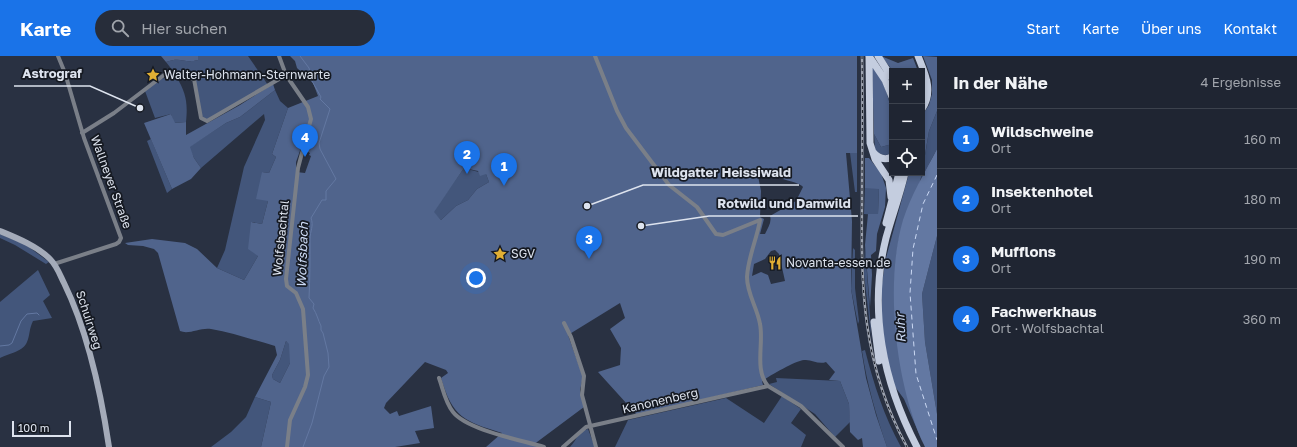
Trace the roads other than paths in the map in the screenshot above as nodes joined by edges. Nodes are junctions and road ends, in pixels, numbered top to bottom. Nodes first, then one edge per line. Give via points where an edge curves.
1 (58, 56) edge
2 (279, 56) edge
3 (594, 56) edge
4 (913, 56) edge
5 (918, 56) edge
6 (873, 58) edge
7 (918, 68) edge
8 (889, 75) edge
9 (286, 76) junction
10 (889, 90) edge
11 (924, 104) edge
12 (82, 132) junction
13 (872, 150) junction
14 (889, 158) edge
15 (898, 176) edge
16 (904, 176) edge
17 (890, 206) junction
18 (0, 231) edge
19 (54, 264) junction
20 (564, 323) dead end
21 (439, 378) dead end
22 (768, 386) junction
23 (590, 426) junction
24 (109, 447) edge
25 (287, 447) edge
26 (544, 447) edge
27 (563, 447) edge
28 (596, 447) edge
29 (843, 447) edge
30 (912, 447) edge
31 (918, 447) edge

1 - 12 street, Wallneyer Straße
2 - 9 street, Wolfsbachtal
3 - 22 street via 626,128 669,185 697,207 717,235 760,220 748,269 749,291 760,323 762,370 764,382
4 - 7 main road
5 - 11 main road via 929,89
6 - 8 main road
6 - 10 main road
6 - 13 main road
9 - 12 street, Wallneyer Straße via 207,121 202,120 200,116 194,79 167,74 114,113
9 - 25 street, Wolfsbachtal via 308,107 311,119 298,168 286,279 287,286 296,293 303,309 308,375 290,420
12 - 19 street, Wallneyer Straße via 121,240 116,244
13 - 14 main road via 877,157
13 - 17 main road via 875,160 889,180
15 - 17 main road
16 - 31 main road via 886,238 879,281 878,310 887,375 902,417
17 - 30 main road via 876,266 874,326 876,347 887,390
18 - 19 main road, Schuirweg via 26,243
19 - 24 main road, Schuirweg via 77,314 101,399
20 - 23 street via 584,376 582,395
21 - 26 street via 452,411 466,422
22 - 23 street, Kanonenberg
22 - 29 street via 801,406
23 - 27 street, Kanonenberg via 582,429
23 - 28 street

